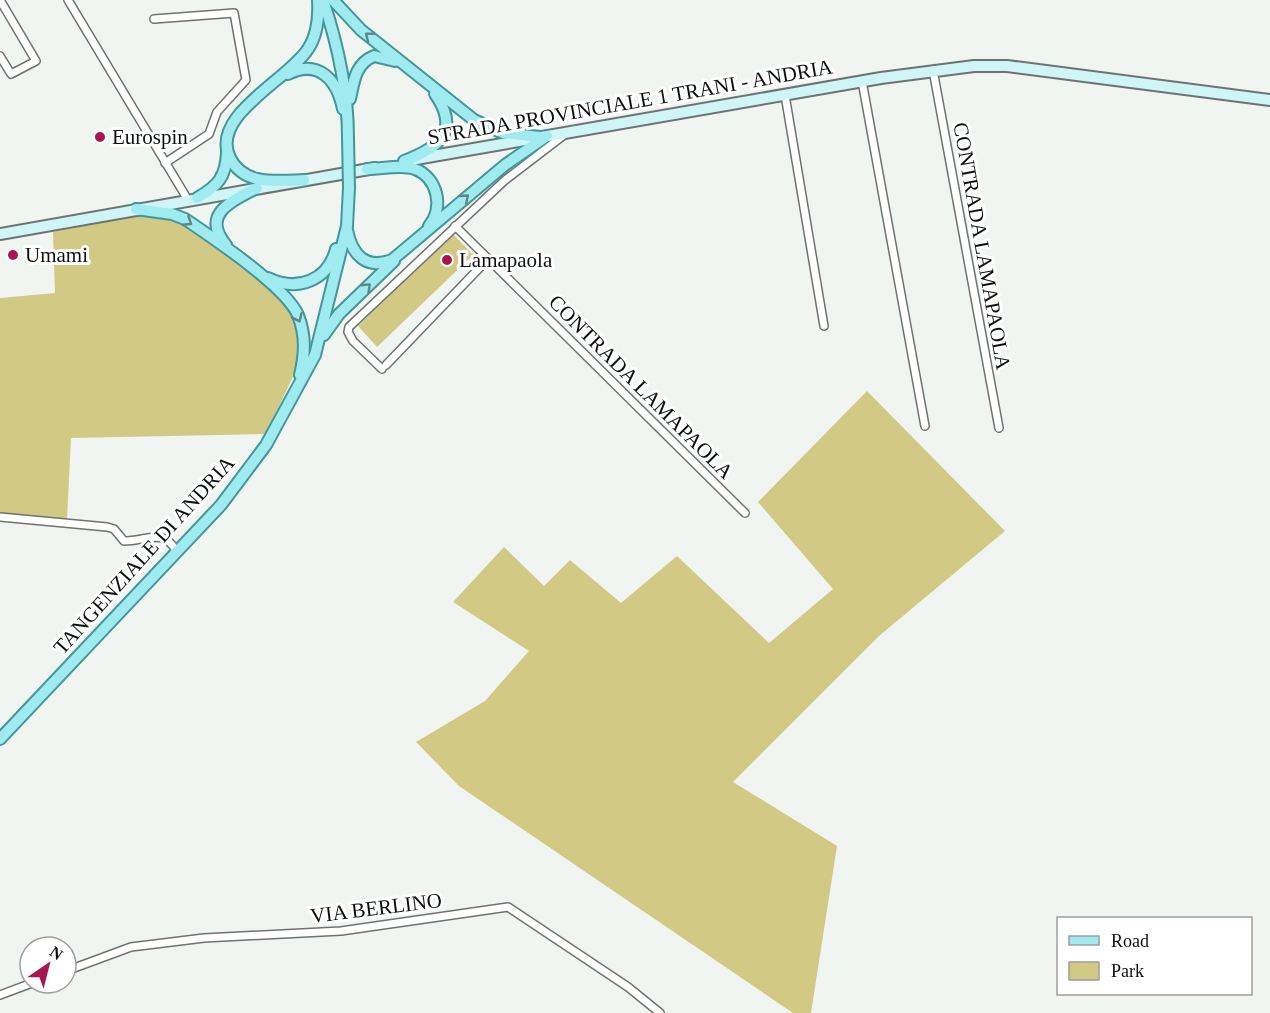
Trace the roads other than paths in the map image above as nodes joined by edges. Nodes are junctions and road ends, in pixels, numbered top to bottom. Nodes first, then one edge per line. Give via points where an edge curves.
1 (0, 0) edge
2 (68, 0) edge
3 (318, 0) edge
4 (324, 0) edge
5 (333, 0) edge
6 (154, 19) dead end
7 (0, 56) edge
8 (409, 69) junction
9 (933, 70) junction
10 (282, 77) junction
11 (862, 81) junction
12 (428, 84) junction
13 (785, 94) junction
14 (1270, 100) edge
15 (349, 108) junction
16 (569, 132) junction
17 (348, 133) junction
18 (544, 137) junction
19 (227, 152) junction
20 (404, 161) junction
21 (165, 163) junction
22 (367, 169) junction
23 (304, 180) junction
24 (257, 188) junction
25 (192, 199) junction
26 (349, 206) junction
27 (136, 209) junction
28 (347, 226) junction
29 (455, 226) junction
30 (0, 234) edge
31 (421, 236) junction
32 (410, 246) junction
33 (232, 253) junction
34 (488, 259) junction
35 (260, 274) junction
36 (824, 326) dead end
37 (317, 348) junction
38 (290, 400) junction
39 (925, 426) dead end
40 (999, 428) dead end
41 (745, 513) dead end
42 (0, 517) edge
43 (177, 552) junction
44 (0, 739) edge
45 (78, 966) edge
46 (18, 988) edge
47 (0, 995) edge
48 (660, 1013) edge

1 - 7 street via 36,61 11,74
2 - 21 street
3 - 10 main road via 314,39 308,51
4 - 15 main road, TANGENZIALE DI ANDRIA
8 -> 5 main road via 347,18
6 - 21 street via 234,13 246,80 217,112 209,134
8 - 12 main road
8 - 15 main road via 380,56 363,62 354,80
9 - 11 main road, STRADA PROVINCIALE 1 TRANI - ANDRIA
9 - 14 main road, STRADA PROVINCIALE 1 TRANI - ANDRIA via 1006,66
9 - 40 street, CONTRADA LAMAPAOLA
10 - 17 main road via 304,68 326,74 338,90
10 - 19 main road via 231,123 225,142
11 - 13 main road, STRADA PROVINCIALE 1 TRANI - ANDRIA
11 - 39 street
12 - 18 main road via 487,127 503,133
12 - 20 main road via 445,110 443,136 431,150
13 - 16 main road, STRADA PROVINCIALE 1 TRANI - ANDRIA
13 - 36 street
15 - 17 main road, TANGENZIALE DI ANDRIA
16 - 18 main road, STRADA PROVINCIALE 1 TRANI - ANDRIA
16 - 29 street via 504,181
17 - 26 main road, TANGENZIALE DI ANDRIA, bridge
18 - 20 main road, STRADA PROVINCIALE 1 TRANI - ANDRIA
31 -> 18 main road
19 - 23 main road via 234,166 252,178
19 - 25 main road via 220,182
20 - 22 main road, STRADA PROVINCIALE 1 TRANI - ANDRIA
21 - 25 street
22 - 23 main road, STRADA PROVINCIALE 1 TRANI - ANDRIA
22 - 31 main road via 414,169 432,184 437,209 434,221
23 - 24 main road, STRADA PROVINCIALE 1 TRANI - ANDRIA
24 - 25 main road, STRADA PROVINCIALE 1 TRANI - ANDRIA
24 - 33 main road via 229,203 219,214 219,237
25 - 27 main road, STRADA PROVINCIALE 1 TRANI - ANDRIA
26 - 28 main road, TANGENZIALE DI ANDRIA
26 - 35 main road via 334,258 320,275 293,285
27 - 30 main road, STRADA PROVINCIALE 1 TRANI - ANDRIA
27 -> 33 main road via 179,216
28 - 32 main road via 352,246 370,263 380,265 392,260
28 - 37 main road, TANGENZIALE DI ANDRIA
29 - 34 street, CONTRADA LAMAPAOLA
29 - 34 street via 349,327 353,341 384,367
31 - 32 main road
37 -> 32 main road via 339,314
33 - 35 main road
34 - 41 street, CONTRADA LAMAPAOLA
35 -> 38 main road via 287,299 302,328 303,363
37 - 38 main road, TANGENZIALE DI ANDRIA
38 - 43 main road, TANGENZIALE DI ANDRIA via 252,465
42 - 43 street via 114,529 124,541 163,537
43 - 44 main road, TANGENZIALE DI ANDRIA
45 - 48 street, VIA BERLINO via 131,947 204,938 341,931 508,907 628,987
46 - 47 street

